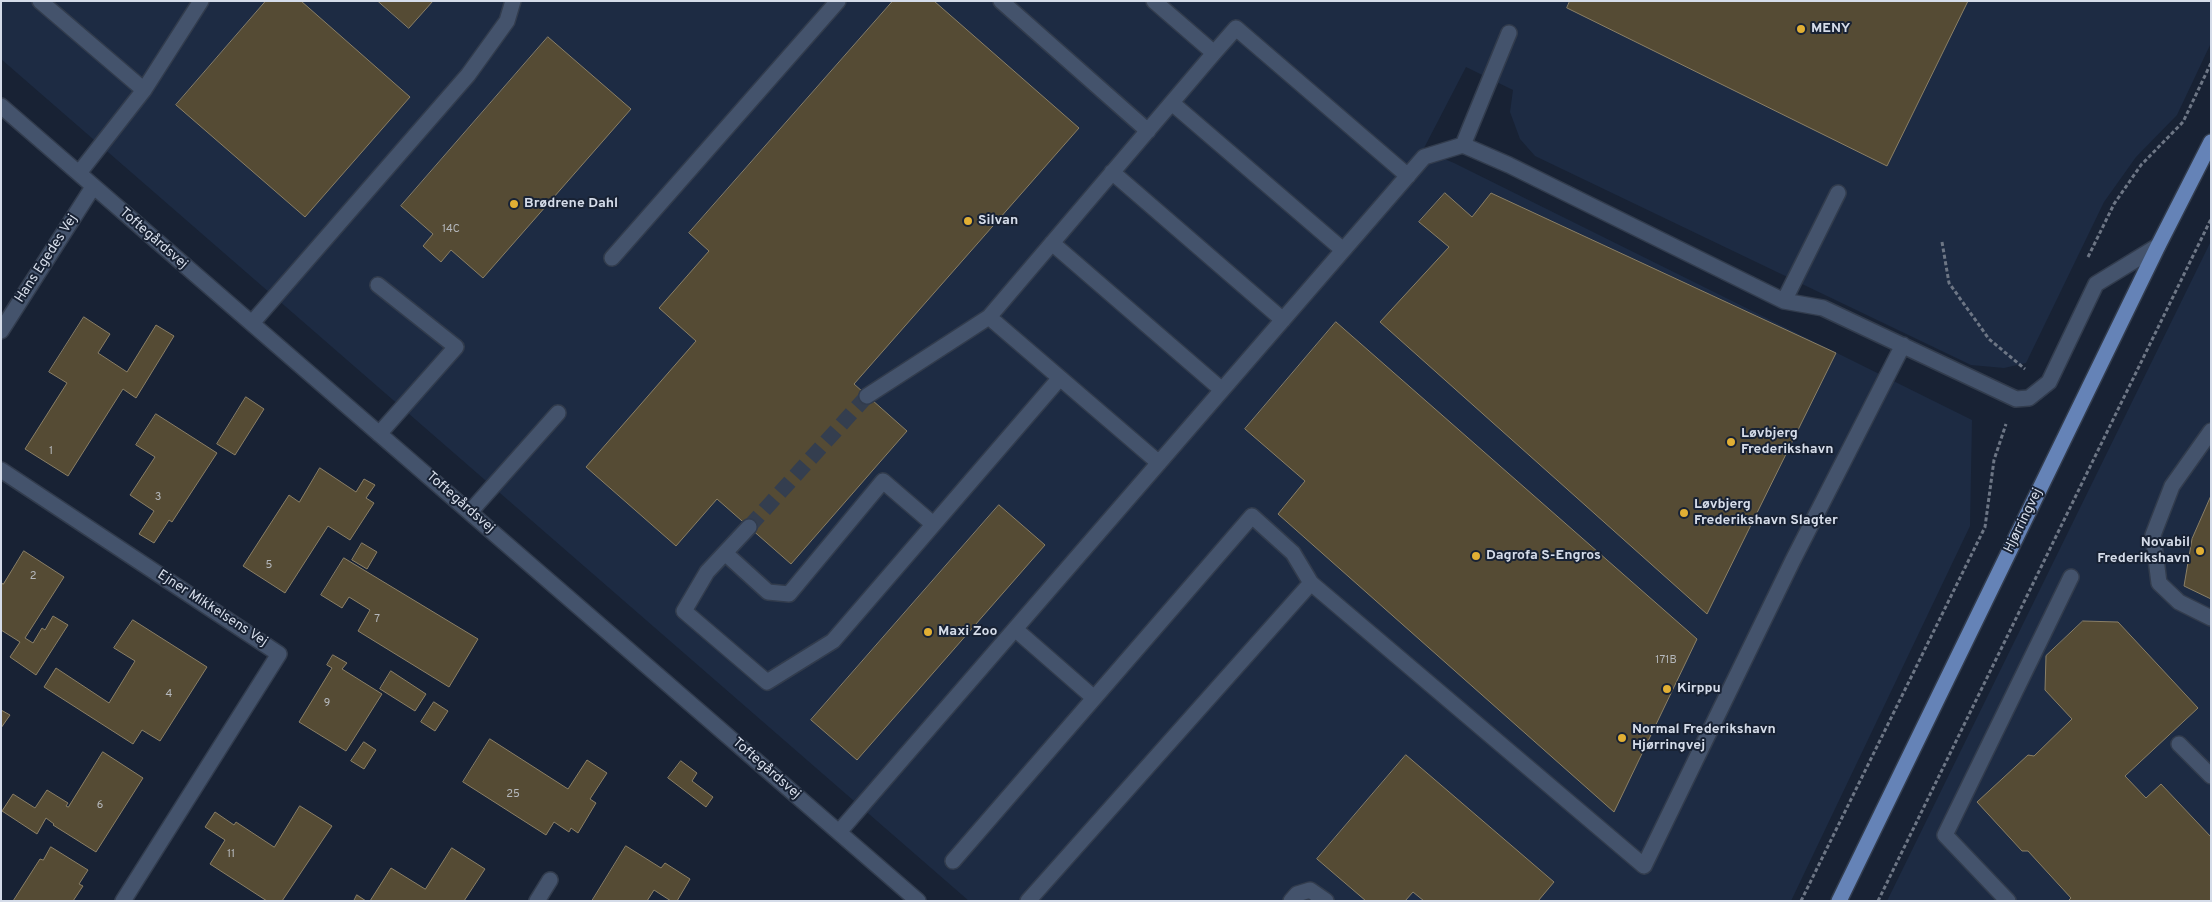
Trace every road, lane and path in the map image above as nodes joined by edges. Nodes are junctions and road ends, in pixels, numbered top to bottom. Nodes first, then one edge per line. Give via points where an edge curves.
1 (40, 1) edge
2 (201, 1) edge
3 (513, 1) edge
4 (838, 1) edge
5 (1001, 1) edge
6 (1154, 1) edge
7 (1509, 32) dead end
8 (1214, 53) junction
9 (2211, 63) edge
10 (144, 90) junction
11 (1172, 103) junction
12 (1, 106) edge
13 (1148, 131) junction
14 (2211, 142) edge
15 (1463, 145) junction
16 (1112, 172) junction
17 (79, 174) junction
18 (1408, 176) junction
19 (93, 187) junction
20 (1838, 193) dead end
21 (2211, 219) edge
22 (1942, 242) dead end
23 (1052, 244) junction
24 (2158, 246) junction
25 (1344, 250) junction
26 (612, 258) dead end
27 (2087, 258) dead end
28 (378, 285) dead end
29 (1784, 301) junction
30 (989, 316) junction
31 (1283, 320) junction
32 (252, 323) junction
33 (1, 331) edge
34 (1903, 345) junction
35 (1059, 379) junction
36 (1222, 390) junction
37 (867, 396) tunnel mouth
38 (2016, 398) junction
39 (558, 412) dead end
40 (2211, 432) edge
41 (379, 434) junction
42 (1159, 463) junction
43 (1, 470) edge
44 (470, 512) junction
45 (933, 524) junction
46 (749, 527) tunnel mouth
47 (725, 553) junction
48 (2072, 577) dead end
49 (1311, 583) junction
50 (2211, 618) edge
51 (1015, 629) junction
52 (1094, 698) junction
53 (2179, 744) dead end
54 (2211, 776) edge
55 (839, 832) junction
56 (953, 861) dead end
57 (550, 880) dead end
58 (123, 901) edge
59 (537, 901) edge
60 (918, 901) edge
61 (1028, 901) edge
62 (1291, 901) edge
63 (1326, 901) edge
64 (1801, 901) edge
65 (1839, 901) edge
66 (1878, 901) edge
67 (2008, 901) edge

1 - 10 street
2 - 10 street
3 - 32 street via 507,21 468,75
4 - 26 street
5 - 13 street
6 - 8 street
7 - 15 street
8 - 11 street
8 - 18 street via 1236,28
9 - 27 path via 2183,122 2140,165 2114,204
10 - 17 street
11 - 13 street
11 - 25 street
12 - 17 street, Toftegårdsvej
13 - 16 street
14 - 24 main road, Hjørringvej
15 - 18 street via 1424,157
15 - 29 street
16 - 23 street
16 - 31 street
17 - 19 street, Toftegårdsvej
18 - 25 street
19 - 32 street, Toftegårdsvej
19 - 33 street, Hans Egedes Vej
20 - 29 street
21 - 66 path
22 - 38 path via 1949,283 1989,338 2029,372
23 - 30 street
23 - 36 street
24 - 38 street via 2096,284 2049,382 2029,398
24 - 65 main road, Hjørringvej
25 - 31 street
28 - 41 street via 456,347
29 - 34 street via 1823,308
30 - 35 street
30 - 37 street
31 - 36 street
32 - 41 street, Toftegårdsvej
34 - 38 street
34 - 49 street via 1793,560 1644,866
35 - 42 street
35 - 45 street
36 - 42 street
38 - 64 path via 1994,460 1985,527
39 - 44 street
40 - 50 street via 2172,486 2153,535 2159,584 2179,602
41 - 44 street, Toftegårdsvej
42 - 51 street
43 - 58 street, Ejner Mikkelsens Vej via 279,654
44 - 55 street, Toftegårdsvej
45 - 47 street via 883,481 789,594 768,592
45 - 47 street via 833,641 767,682 684,611 707,572
46 - 47 street
48 - 67 street via 1945,835
49 - 52 street via 1293,553 1252,516
49 - 61 street
51 - 52 street
51 - 55 street
52 - 56 street
53 - 54 street
55 - 60 street, Toftegårdsvej
57 - 59 street
62 - 63 street via 1297,894 1310,890

